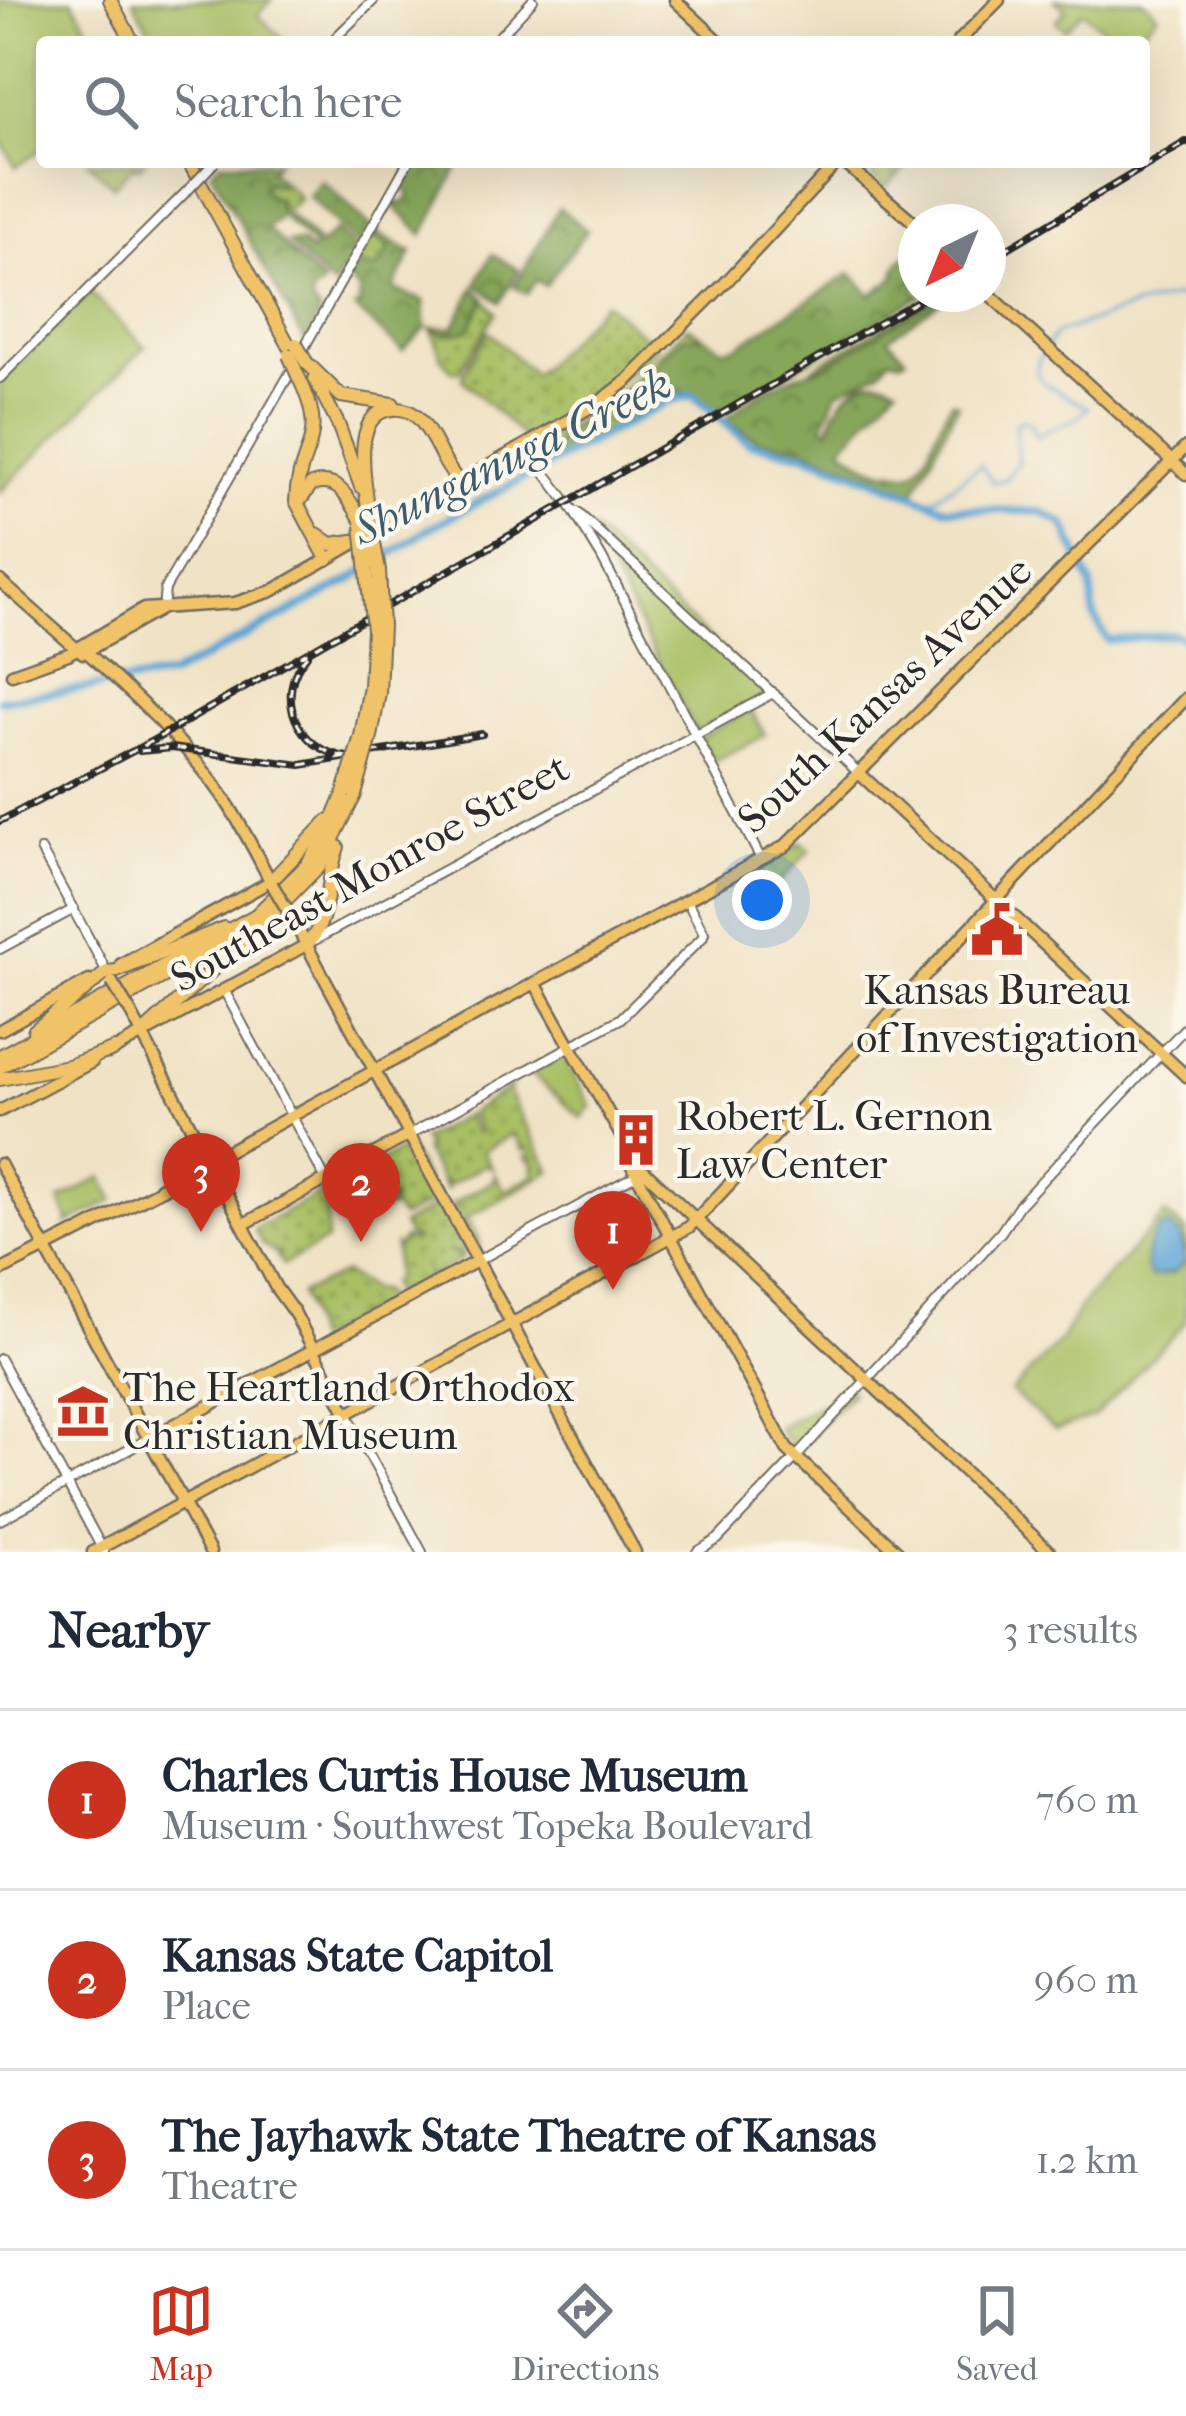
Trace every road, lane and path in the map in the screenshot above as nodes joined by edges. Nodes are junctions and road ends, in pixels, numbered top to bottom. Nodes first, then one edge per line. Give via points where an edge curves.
1 (108, 0) edge
2 (374, 0) edge
3 (533, 0) edge
4 (676, 0) edge
5 (999, 0) edge
6 (126, 36) edge
7 (127, 36) edge
8 (337, 36) edge
9 (500, 36) edge
10 (714, 36) edge
11 (964, 36) edge
12 (196, 168) edge
13 (196, 168) edge
14 (209, 168) edge
15 (405, 168) edge
16 (840, 168) edge
17 (853, 168) edge
18 (898, 208) edge
19 (1006, 305) edge
20 (292, 350) junction
21 (302, 369) junction
22 (0, 378) edge
23 (527, 450) junction
24 (1182, 461) edge
25 (460, 483) junction
26 (571, 507) junction
27 (365, 521) junction
28 (590, 524) junction
29 (317, 533) junction
30 (589, 536) junction
31 (360, 541) junction
32 (329, 558) junction
33 (0, 581) edge
34 (163, 608) junction
35 (81, 651) junction
36 (6, 675) edge
37 (772, 694) junction
38 (1186, 698) edge
39 (695, 735) junction
40 (859, 773) junction
41 (346, 803) junction
42 (41, 850) dead end
43 (762, 861) junction
44 (271, 883) junction
45 (996, 900) junction
46 (687, 901) junction
47 (74, 909) junction
48 (271, 909) junction
49 (306, 945) junction
50 (0, 949) edge
51 (110, 977) junction
52 (532, 985) junction
53 (224, 990) junction
54 (1186, 1027) edge
55 (0, 1030) edge
56 (142, 1034) junction
57 (567, 1048) junction
58 (116, 1049) junction
59 (1161, 1053) junction
60 (0, 1056) edge
61 (0, 1067) edge
62 (374, 1071) junction
63 (1186, 1076) edge
64 (0, 1079) edge
65 (0, 1111) edge
66 (292, 1115) junction
67 (409, 1135) junction
68 (210, 1160) junction
69 (0, 1165) edge
70 (639, 1172) junction
71 (326, 1180) junction
72 (244, 1224) junction
73 (684, 1229) junction
74 (46, 1249) junction
75 (477, 1261) junction
76 (0, 1274) edge
77 (511, 1324) junction
78 (313, 1350) junction
79 (0, 1359) edge
80 (866, 1380) junction
81 (347, 1414) junction
82 (148, 1439) junction
83 (795, 1456) junction
84 (67, 1484) junction
85 (183, 1503) junction
86 (0, 1520) edge
87 (99, 1550) edge
88 (210, 1552) edge
89 (422, 1552) edge
90 (635, 1552) edge
91 (697, 1552) edge
92 (898, 1552) edge
93 (1050, 1552) edge

1 - 6 highway
1 - 7 highway
2 - 8 street
3 - 9 street
4 - 10 main road
5 - 11 main road
12 - 20 highway
13 - 20 highway
14 - 22 street, bridge
15 - 34 street via 165,589
16 - 23 main road via 619,388
17 - 18 main road
19 - 24 main road
20 - 21 highway, bridge
21 - 25 highway via 341,396 419,414
21 - 27 highway via 344,439
21 - 32 highway via 314,430 296,501
23 - 25 main road
23 - 26 street
24 - 40 main road, South Kansas Avenue
25 - 27 highway via 416,416 387,410 364,437
25 - 31 main road
26 - 28 street
26 - 30 street
27 - 29 highway via 341,489 315,483 301,498
27 - 41 highway, bridge via 381,589 366,737
28 - 30 street
28 - 37 street
29 - 31 highway via 331,544
29 - 32 highway
30 - 39 street
31 - 32 main road
32 - 34 main road via 255,598
33 - 35 main road
34 - 35 main road
35 - 36 main road via 48,669
35 - 44 main road via 199,763
37 - 39 street, Southeast Monroe Street
37 - 40 street
38 - 45 main road
39 - 43 street
39 - 49 street, Southeast Monroe Street
40 - 43 main road, South Kansas Avenue
40 - 45 main road
41 - 44 highway
41 - 48 highway
41 - 49 highway via 350,818 326,881 322,924
42 - 47 street
43 - 46 main road, South Kansas Avenue
44 - 49 main road, bridge
44 - 51 main road
45 - 59 main road
45 - 73 main road
46 - 52 main road, South Kansas Avenue
46 - 57 street via 704,935 629,1012
47 - 50 street
47 - 51 street
48 - 51 highway
48 - 56 highway
48 - 60 highway
48 - 61 highway via 234,940
49 - 53 main road, Southeast Monroe Street
49 - 62 main road
51 - 55 main road
51 - 56 main road, bridge
51 - 60 highway
52 - 57 main road
52 - 62 main road, South Kansas Avenue
53 - 56 main road, Southeast Monroe Street
53 - 66 street
54 - 59 street
56 - 58 main road, Southeast Monroe Street
56 - 68 main road
57 - 67 street
57 - 70 main road
58 - 64 highway
58 - 65 main road, Southeast Monroe Street
59 - 63 main road
59 - 80 street
62 - 66 main road, South Kansas Avenue
62 - 67 main road
66 - 68 main road, South Kansas Avenue
66 - 71 street
67 - 71 main road
67 - 75 main road
68 - 72 main road
68 - 74 main road, South Kansas Avenue
69 - 74 main road
70 - 73 main road via 665,1220
70 - 73 main road via 678,1202
70 - 75 street
71 - 72 main road
72 - 78 main road
73 - 77 main road
73 - 80 main road via 719,1241
73 - 83 main road via 683,1259
74 - 76 main road, South Kansas Avenue
74 - 82 main road
75 - 77 main road
75 - 78 main road
77 - 81 main road
77 - 90 main road
78 - 81 main road
78 - 82 main road
79 - 84 street
80 - 83 street
80 - 93 main road
81 - 85 main road
81 - 89 street
82 - 84 street
82 - 85 main road
83 - 91 street
83 - 92 main road
84 - 86 street
84 - 87 street
85 - 87 main road
85 - 88 main road

